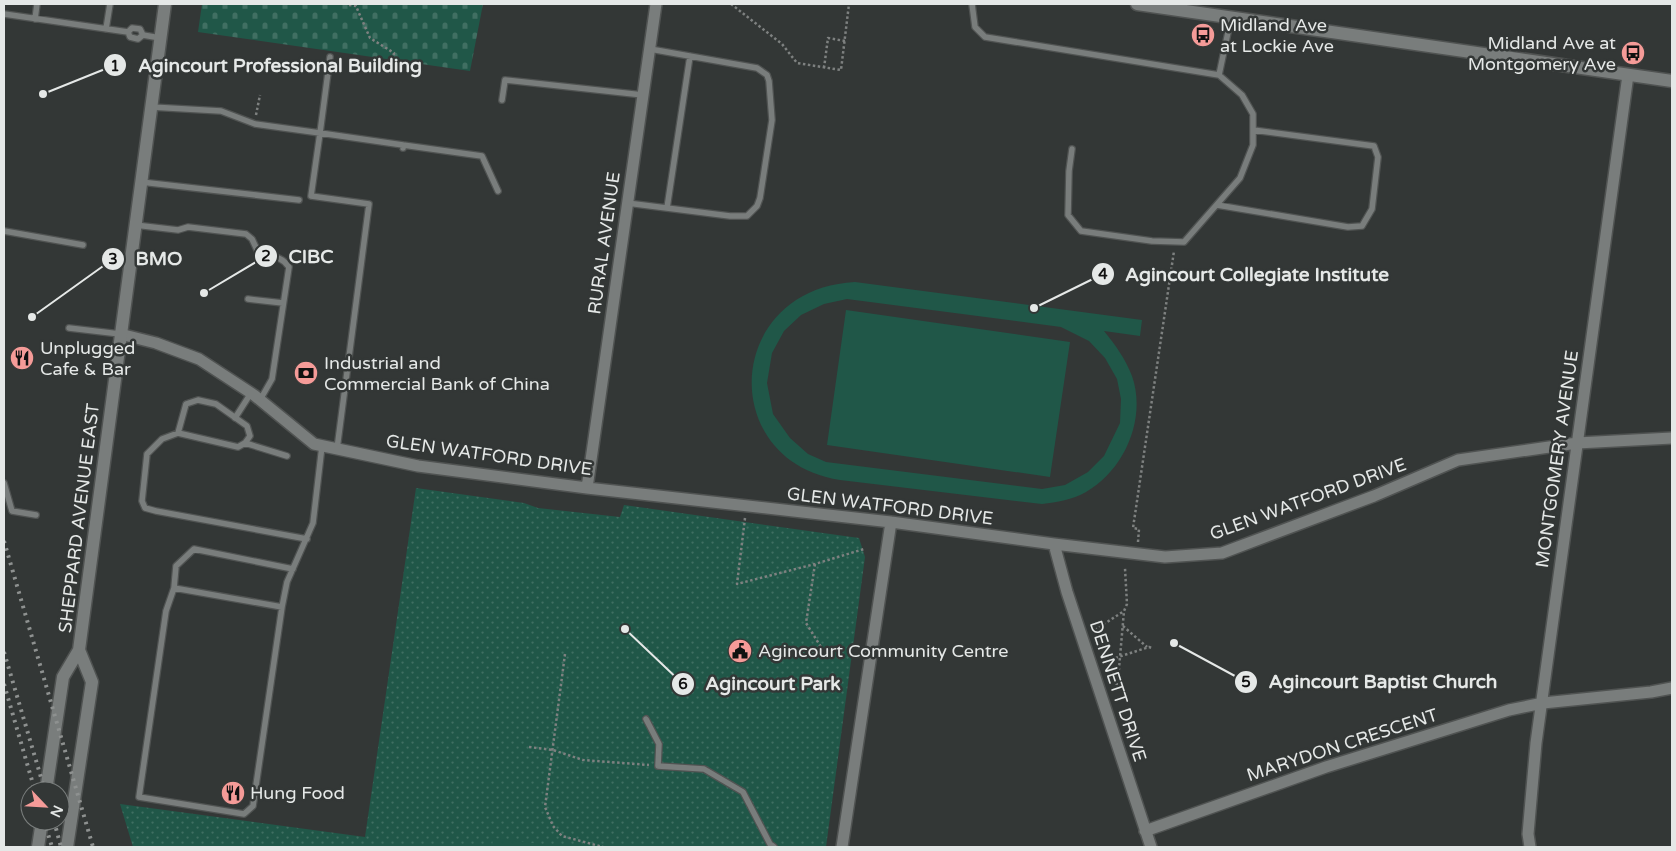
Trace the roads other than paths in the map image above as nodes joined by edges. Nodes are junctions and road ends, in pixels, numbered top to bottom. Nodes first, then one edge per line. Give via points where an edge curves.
1 (37, 4) edge
2 (110, 4) edge
3 (164, 4) edge
4 (656, 4) edge
5 (972, 4) edge
6 (1137, 4) edge
7 (4, 14) edge
8 (1231, 18) junction
9 (35, 19) junction
10 (106, 29) junction
11 (160, 38) junction
12 (650, 48) junction
13 (690, 56) junction
14 (330, 57) dead end
15 (1219, 75) junction
16 (1628, 75) junction
17 (1672, 81) edge
18 (643, 95) junction
19 (502, 100) dead end
20 (151, 107) junction
21 (1253, 130) junction
22 (320, 133) junction
23 (1072, 149) dead end
24 (141, 182) junction
25 (498, 191) dead end
26 (299, 200) dead end
27 (627, 203) junction
28 (1217, 206) junction
29 (666, 208) junction
30 (135, 225) junction
31 (4, 231) edge
32 (84, 245) dead end
33 (248, 298) dead end
34 (283, 303) junction
35 (69, 328) dead end
36 (120, 334) junction
37 (256, 397) junction
38 (235, 418) junction
39 (178, 434) junction
40 (1672, 438) edge
41 (1577, 443) junction
42 (245, 444) junction
43 (322, 446) junction
44 (337, 449) junction
45 (287, 456) dead end
46 (4, 483) edge
47 (587, 488) junction
48 (36, 514) dead end
49 (891, 522) junction
50 (306, 539) junction
51 (1054, 544) junction
52 (293, 568) junction
53 (174, 588) junction
54 (282, 607) junction
55 (79, 650) junction
56 (1672, 688) edge
57 (1543, 703) junction
58 (646, 719) dead end
59 (47, 781) edge
60 (40, 831) edge
61 (1145, 831) junction
62 (38, 847) edge
63 (66, 847) edge
64 (774, 847) edge
65 (842, 847) edge
66 (1150, 847) edge
67 (1530, 847) edge

1 - 9 lane
2 - 10 lane
3 - 11 main road, SHEPPARD AVENUE EAST
4 - 12 street, RURAL AVENUE
5 - 15 lane via 975,26 985,37
6 - 8 main road
7 - 9 lane
8 - 15 lane
8 - 16 main road
9 - 10 lane
10 - 11 lane via 128,32 130,37 138,39 143,35
11 - 20 main road, SHEPPARD AVENUE EAST
12 - 13 lane
12 - 18 street, RURAL AVENUE
13 - 29 lane
13 - 29 lane via 757,68 767,74 772,120 760,198 753,212 747,216
14 - 22 lane
15 - 21 lane via 1242,94 1253,114
16 - 17 main road
16 - 41 street, MONTGOMERY AVENUE
18 - 19 lane via 505,80
18 - 27 street, RURAL AVENUE
20 - 22 lane via 221,111 254,124
20 - 24 main road, SHEPPARD AVENUE EAST
21 - 28 lane via 1253,144 1240,178
21 - 28 lane via 1374,146 1378,157 1372,209 1362,226 1348,227
22 - 25 lane via 482,156
22 - 44 lane via 311,196 369,204
23 - 28 lane via 1068,216 1081,231 1184,242
24 - 26 lane
24 - 30 main road, SHEPPARD AVENUE EAST
27 - 29 lane
27 - 47 street, RURAL AVENUE
30 - 34 lane via 246,234 258,252 281,259 289,267
30 - 36 main road, SHEPPARD AVENUE EAST
31 - 32 lane
33 - 34 lane
34 - 37 lane via 272,379
35 - 36 lane
36 - 37 street, GLEN WATFORD DRIVE via 199,359
36 - 55 main road, SHEPPARD AVENUE EAST
37 - 38 lane
37 - 43 street, GLEN WATFORD DRIVE via 314,444
38 - 39 lane via 216,404 198,400 186,404
38 - 42 lane via 247,426 250,436
39 - 42 lane via 238,446
39 - 50 lane via 162,439 147,454 142,501 145,508
40 - 41 street, GLEN WATFORD DRIVE
41 - 51 street, GLEN WATFORD DRIVE via 1458,460 1374,496 1222,553 1165,558
41 - 57 street, MONTGOMERY AVENUE
42 - 45 lane
43 - 44 street, GLEN WATFORD DRIVE
43 - 50 lane via 314,523
44 - 47 street, GLEN WATFORD DRIVE via 418,466
46 - 48 lane via 12,510
47 - 49 street, GLEN WATFORD DRIVE
49 - 51 street, GLEN WATFORD DRIVE
49 - 65 street
50 - 52 lane
51 - 61 street, DENNETT DRIVE
52 - 53 lane via 194,549 176,566
52 - 54 lane
53 - 54 lane
53 - 54 lane via 166,611 139,798 244,814 253,806
55 - 59 main road, SHEPPARD AVENUE EAST via 63,676
55 - 63 main road, SHEPPARD AVENUE EAST via 92,682
56 - 57 street, MARYDON CRESCENT
57 - 61 street, MARYDON CRESCENT via 1509,710 1326,767
57 - 67 street, MONTGOMERY AVENUE via 1536,743 1528,834
58 - 64 lane via 659,744 658,766 704,769 743,792
60 - 62 main road
61 - 66 street, DENNETT DRIVE

